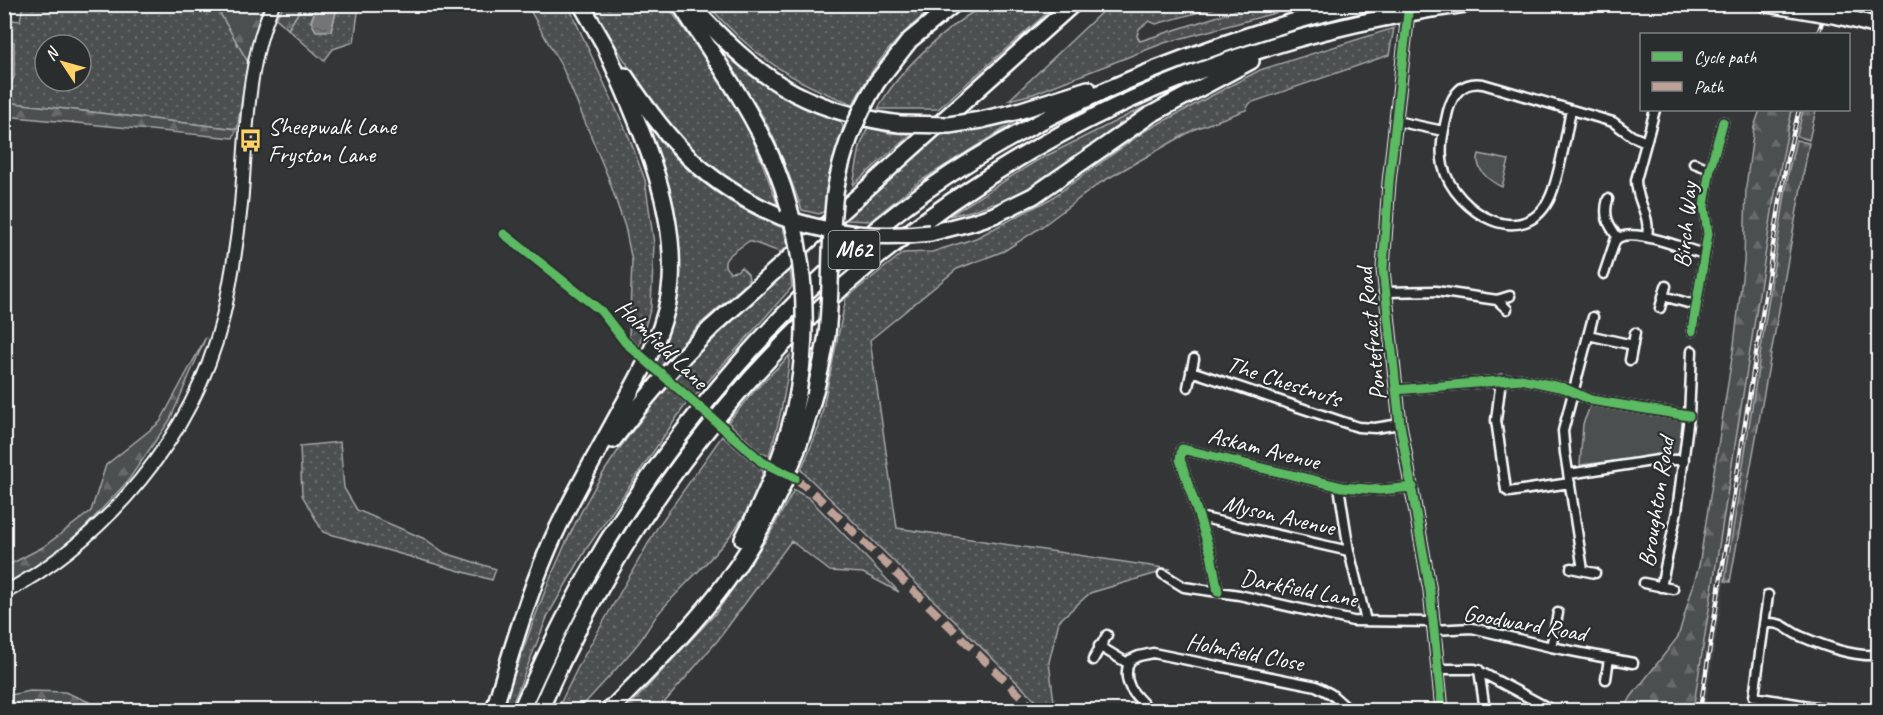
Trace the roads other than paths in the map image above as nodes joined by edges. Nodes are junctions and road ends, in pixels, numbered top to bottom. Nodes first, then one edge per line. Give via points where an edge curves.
1 (273, 4) edge
2 (581, 4) edge
3 (680, 4) edge
4 (690, 4) edge
5 (954, 4) edge
6 (1073, 4) edge
7 (1364, 4) edge
8 (1409, 4) edge
9 (1465, 4) edge
10 (1767, 4) edge
11 (1867, 4) edge
12 (1878, 7) edge
13 (1878, 26) edge
14 (1312, 35) junction
15 (604, 44) junction
16 (1173, 62) junction
17 (1571, 110) junction
18 (1655, 111) edge
19 (1396, 122) junction
20 (1723, 122) dead end
21 (1443, 131) junction
22 (1646, 142) junction
23 (1694, 163) dead end
24 (1710, 169) junction
25 (1608, 199) dead end
26 (1647, 237) junction
27 (1617, 238) junction
28 (1705, 254) junction
29 (1604, 274) dead end
30 (1666, 286) dead end
31 (1384, 292) junction
32 (1510, 296) dead end
33 (1663, 296) junction
34 (1497, 300) junction
35 (1695, 305) junction
36 (1660, 308) dead end
37 (1507, 309) dead end
38 (1593, 317) dead end
39 (1692, 332) dead end
40 (1635, 333) dead end
41 (1588, 335) junction
42 (1633, 345) junction
43 (1692, 351) dead end
44 (1194, 359) dead end
45 (1630, 360) dead end
46 (1191, 371) junction
47 (1501, 380) junction
48 (1188, 387) dead end
49 (1396, 390) junction
50 (1574, 392) junction
51 (1689, 416) junction
52 (1400, 424) junction
53 (801, 438) junction
54 (1684, 460) junction
55 (1570, 478) junction
56 (581, 483) junction
57 (1342, 487) junction
58 (1413, 487) junction
59 (1199, 517) junction
60 (1349, 551) junction
61 (732, 560) junction
62 (1571, 568) dead end
63 (1583, 570) junction
64 (1595, 573) dead end
65 (1163, 574) dead end
66 (1644, 583) dead end
67 (1661, 587) junction
68 (1673, 589) dead end
69 (1218, 592) junction
70 (4, 593) edge
71 (1768, 595) dead end
72 (1558, 613) dead end
73 (1366, 621) junction
74 (1765, 623) junction
75 (1433, 626) junction
76 (1107, 636) dead end
77 (1099, 646) junction
78 (1551, 647) junction
79 (1878, 655) edge
80 (1609, 658) junction
81 (1093, 660) dead end
82 (1633, 663) dead end
83 (1129, 664) junction
84 (1438, 669) junction
85 (1479, 670) junction
86 (1606, 679) dead end
87 (494, 711) edge
88 (522, 711) edge
89 (540, 711) edge
90 (608, 711) edge
91 (1150, 711) edge
92 (1349, 711) edge
93 (1442, 711) edge
94 (1485, 711) edge
95 (1552, 711) edge
96 (1834, 711) edge

1 - 70 main road via 262,30 254,70 235,254 222,322 197,389 156,460 95,529 52,564
2 - 15 highway
3 - 61 highway, bridge via 733,87 774,163 793,219 803,276 805,335 798,393 787,438 775,472
4 - 16 highway, bridge via 741,57 783,88 840,113 870,121 941,125 981,120
5 - 53 highway, bridge via 910,40 877,82 853,127 838,175 827,335 817,387
6 - 56 highway via 711,328 640,404
7 - 16 highway, M62 via 1266,29
8 - 19 street, Pontefract Road
9 - 14 highway, M62, bridge
10 - 13 highway, bridge
11 - 12 highway
14 - 15 highway, bridge via 1247,63 1150,115 1014,206 973,222 893,236 818,228 782,217 729,191 684,154 641,101
14 - 89 highway, M62 via 1205,69 1083,122 966,192 845,284 793,333 691,448 629,538 591,603
15 - 56 highway via 657,174 669,233 671,284 648,360
16 - 88 highway, M62 via 1082,99 975,159 891,218 777,323 678,439 630,506 587,576
17 - 21 street via 1475,83 1458,90
17 - 21 street via 1551,196 1541,210 1518,224 1483,216 1456,192 1443,166
17 - 22 street via 1620,126
18 - 22 street
19 - 21 street
19 - 31 street, Pontefract Road via 1383,248
20 - 24 street, Birch Way
22 - 26 street via 1636,189 1647,216
23 - 24 street, Birch Way
24 - 28 street, Birch Way via 1704,206 1708,234
25 - 27 street via 1606,223
26 - 27 street via 1633,234
26 - 28 street
27 - 29 street
28 - 35 street, Birch Way
30 - 33 street, Birch Way
31 - 34 street via 1436,291
31 - 49 street, Pontefract Road
32 - 34 street
33 - 35 street, Birch Way
33 - 36 street, Birch Way
34 - 37 street
35 - 39 street, Birch Way
38 - 41 street
40 - 42 street
41 - 42 street
41 - 50 street
42 - 45 street
43 - 51 street, Broughton Road
44 - 46 street, The Chestnuts
46 - 48 street, The Chestnuts
46 - 52 street, The Chestnuts via 1358,426
47 - 49 street
47 - 50 street via 1521,379
47 - 55 street via 1496,420 1506,489 1509,492
49 - 52 street, Pontefract Road
50 - 51 street via 1591,400
50 - 55 street via 1563,430
51 - 54 street, Broughton Road
52 - 58 street, Pontefract Road
53 - 61 highway via 770,501
53 - 90 highway via 773,505 732,573 691,624
54 - 55 street via 1658,460
54 - 67 street, Broughton Road
55 - 63 street
56 - 87 highway via 549,547 523,614
57 - 58 street, Askam Avenue
57 - 59 street, Askam Avenue via 1182,449 1180,459
57 - 60 street
58 - 75 street, Pontefract Road
59 - 60 street, Myson Avenue
59 - 69 street, Askam Avenue
60 - 73 street
61 - 90 highway
62 - 63 street
63 - 64 street
65 - 69 street, Darkfield Lane via 1184,587
66 - 67 street, Broughton Road
67 - 68 street, Broughton Road
69 - 73 street, Darkfield Lane
71 - 74 street
72 - 78 street
73 - 75 street, Darkfield Lane
74 - 79 street via 1784,625 1797,634 1857,655
74 - 96 street via 1754,697
75 - 78 street, Goodward Road via 1472,628
75 - 84 street, Pontefract Road
76 - 77 street
77 - 81 street
77 - 83 street
78 - 80 street, Goodward Road
80 - 82 street, Goodward Road
80 - 86 street, Goodward Road
83 - 91 street via 1128,687
83 - 92 street, Holmfield Close via 1133,658 1153,653 1316,686
84 - 85 street
84 - 93 street, Pontefract Road
85 - 94 street
85 - 95 street

